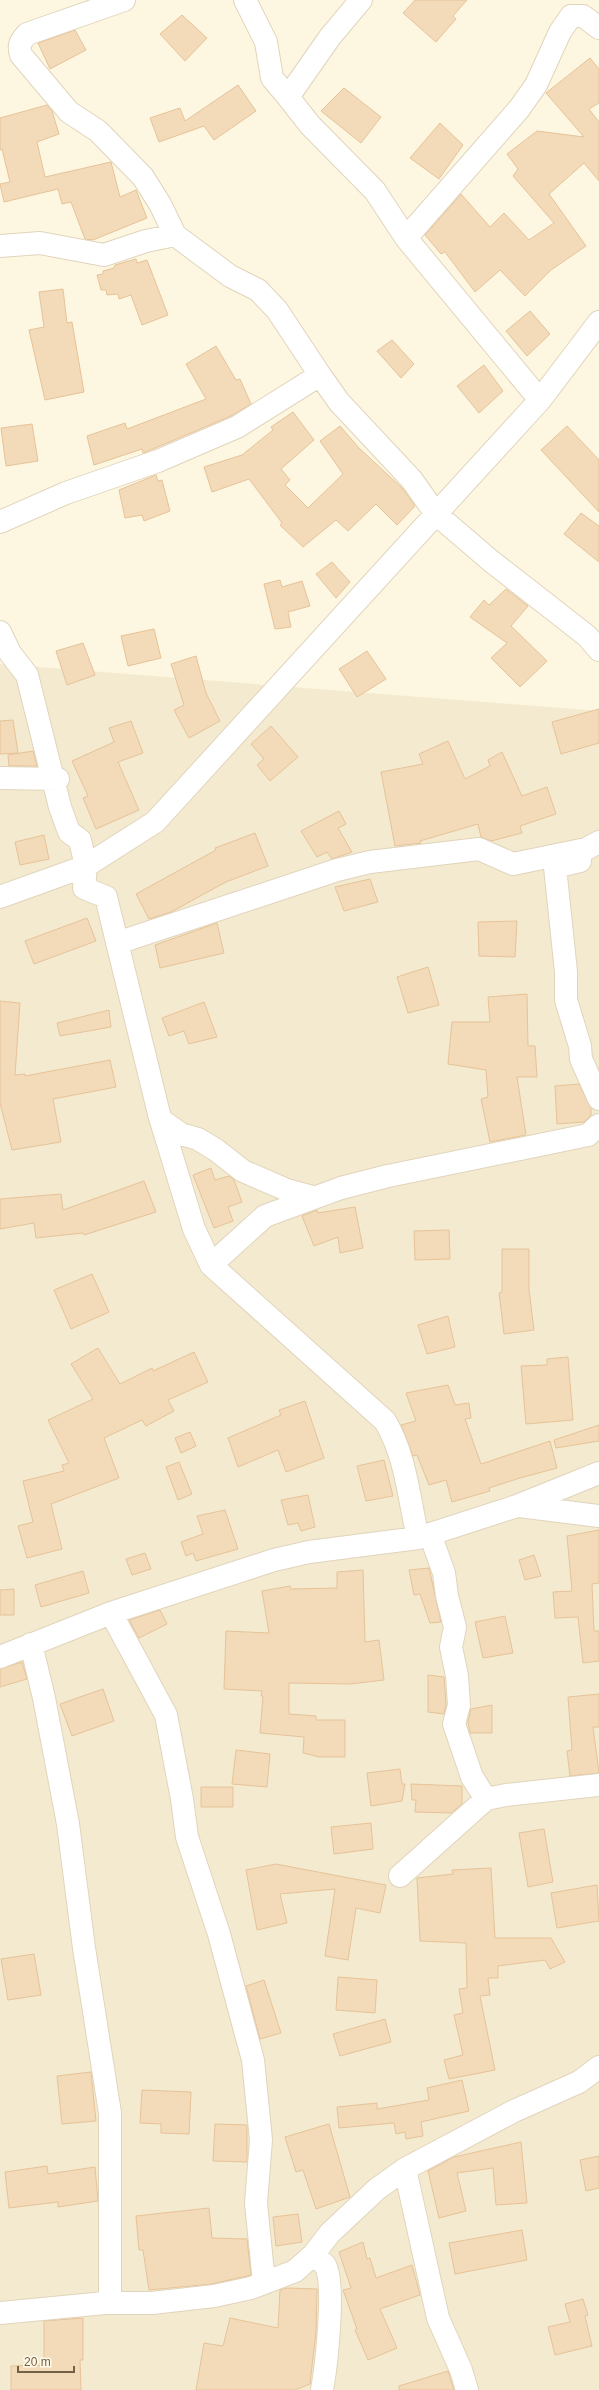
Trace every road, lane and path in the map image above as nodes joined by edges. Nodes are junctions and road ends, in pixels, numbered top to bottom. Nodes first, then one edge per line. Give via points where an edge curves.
1 (124, 0) edge
2 (245, 0) edge
3 (361, 0) edge
4 (599, 28) edge
5 (288, 97) junction
6 (175, 235) junction
7 (406, 238) junction
8 (0, 246) edge
9 (599, 322) edge
10 (320, 375) junction
11 (540, 400) junction
12 (436, 514) junction
13 (0, 522) edge
14 (0, 632) edge
15 (599, 650) edge
16 (0, 778) edge
17 (56, 786) junction
18 (599, 842) edge
19 (599, 857) edge
20 (86, 866) junction
21 (0, 897) edge
22 (116, 942) junction
23 (599, 1099) edge
24 (161, 1120) junction
25 (599, 1125) edge
26 (313, 1198) junction
27 (211, 1265) junction
28 (599, 1473) edge
29 (517, 1506) junction
30 (599, 1516) edge
31 (424, 1536) junction
32 (111, 1613) junction
33 (31, 1644) junction
34 (0, 1657) edge
35 (599, 1786) edge
36 (486, 1799) junction
37 (400, 1876) dead end
38 (599, 2067) edge
39 (405, 2169) junction
40 (313, 2255) junction
41 (264, 2283) junction
42 (110, 2303) junction
43 (0, 2313) edge
44 (322, 2390) edge
45 (467, 2390) edge

1 - 6 street via 27,34 20,42 19,48 21,55 69,112 98,131 142,177 160,204
2 - 5 street via 266,42 272,78
3 - 5 street via 330,37
4 - 7 street via 583,16 572,16 560,32 536,85 519,109
5 - 7 street via 310,125 375,190
6 - 8 street via 146,241 104,255 40,243
6 - 10 street via 230,276 258,290 277,310
7 - 11 street
9 - 11 street
10 - 12 street via 339,402 412,480
10 - 13 street via 237,427 158,461 66,493
11 - 12 street
12 - 15 street via 490,561 586,636
12 - 20 street via 155,822
14 - 17 street via 10,653 26,674 45,753
16 - 17 street
17 - 20 street via 69,832 80,840
18 - 22 street via 586,849 513,864 479,849 370,862 330,872
19 - 23 street via 554,867 566,972 566,1000 580,1046 581,1059
20 - 21 street
20 - 22 street via 84,888 106,896
22 - 24 street
24 - 26 street via 181,1134 198,1139 216,1150 242,1171
24 - 27 street via 194,1228
25 - 26 street via 588,1135 388,1176
26 - 27 street via 265,1216
27 - 31 street via 385,1421 400,1452
28 - 29 street
29 - 30 street
29 - 31 street
31 - 32 street via 309,1552 274,1560
31 - 36 street via 444,1573 455,1627 451,1647 459,1705 454,1724 472,1777
32 - 33 street
32 - 41 street via 166,1715 187,1837 219,1934 253,2060 261,2140 256,2203
33 - 34 street
33 - 42 street via 68,1824 110,2113
35 - 36 street
36 - 37 street
38 - 39 street via 579,2082 514,2111
39 - 40 street via 377,2189 330,2233
39 - 45 street via 438,2318
40 - 41 street via 295,2270
40 - 44 street via 325,2266 330,2281 326,2368
41 - 42 street via 235,2293 214,2296 152,2303
42 - 43 street

